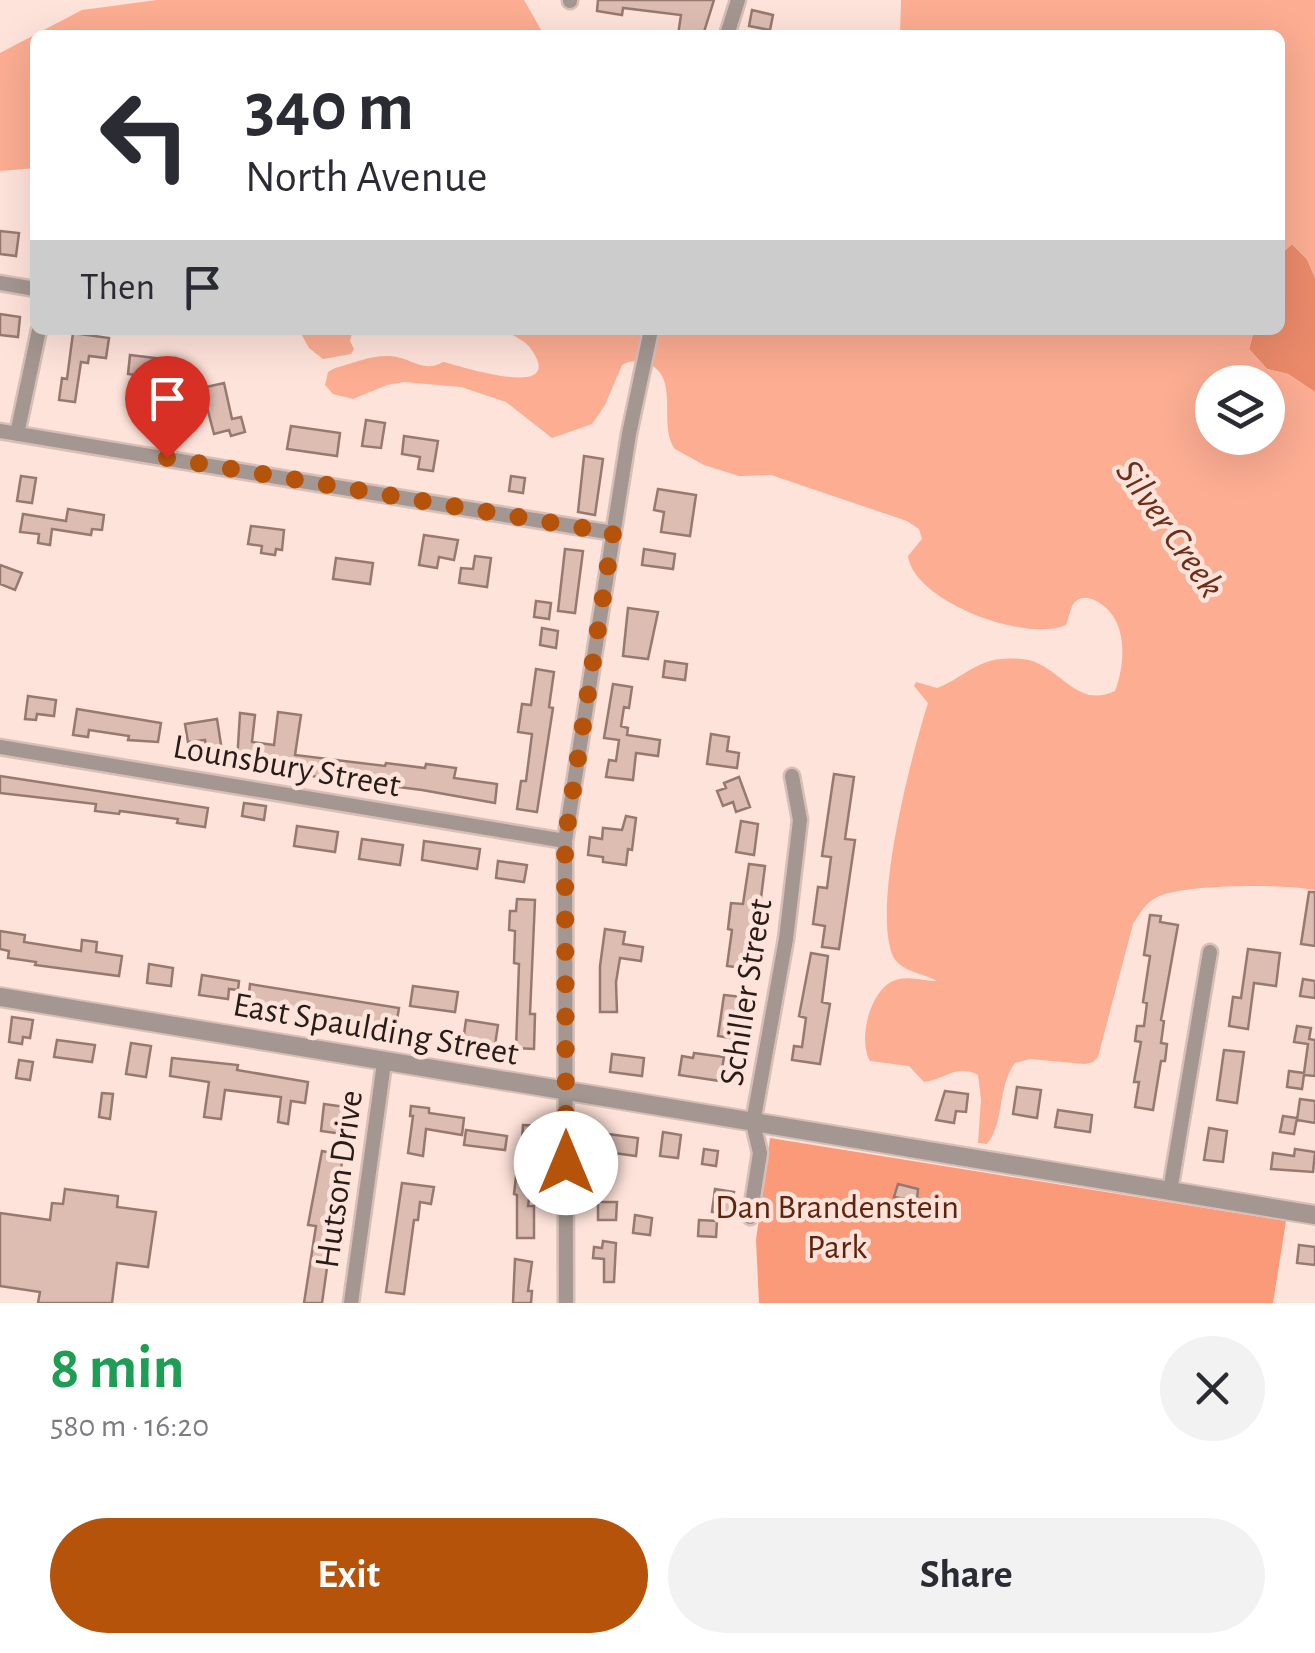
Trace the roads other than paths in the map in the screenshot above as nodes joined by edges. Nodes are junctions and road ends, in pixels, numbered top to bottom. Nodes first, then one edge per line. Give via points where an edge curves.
1 (738, 0) edge
2 (729, 30) edge
3 (0, 283) edge
4 (30, 287) edge
5 (38, 335) edge
6 (650, 335) edge
7 (0, 431) edge
8 (17, 434) junction
9 (613, 533) junction
10 (0, 747) edge
11 (792, 776) dead end
12 (565, 841) junction
13 (1210, 952) dead end
14 (0, 997) edge
15 (384, 1062) junction
16 (566, 1092) junction
17 (753, 1123) junction
18 (1170, 1191) junction
19 (1315, 1215) edge
20 (750, 1217) dead end
21 (351, 1303) edge
22 (566, 1303) edge

1 - 2 street
3 - 4 street
5 - 8 street
6 - 9 street
7 - 8 street
8 - 9 street
9 - 12 street
10 - 12 street, Lounsbury Street
11 - 17 street, Schiller Street via 800,820
12 - 16 street
13 - 18 street
14 - 15 street, East Spaulding Street
15 - 16 street, East Spaulding Street
15 - 21 street, Hutson Drive
16 - 17 street, East Spaulding Street
16 - 22 street
17 - 18 street, East Spaulding Street
17 - 20 street, Schiller Street via 760,1153
18 - 19 street, East Spaulding Street

